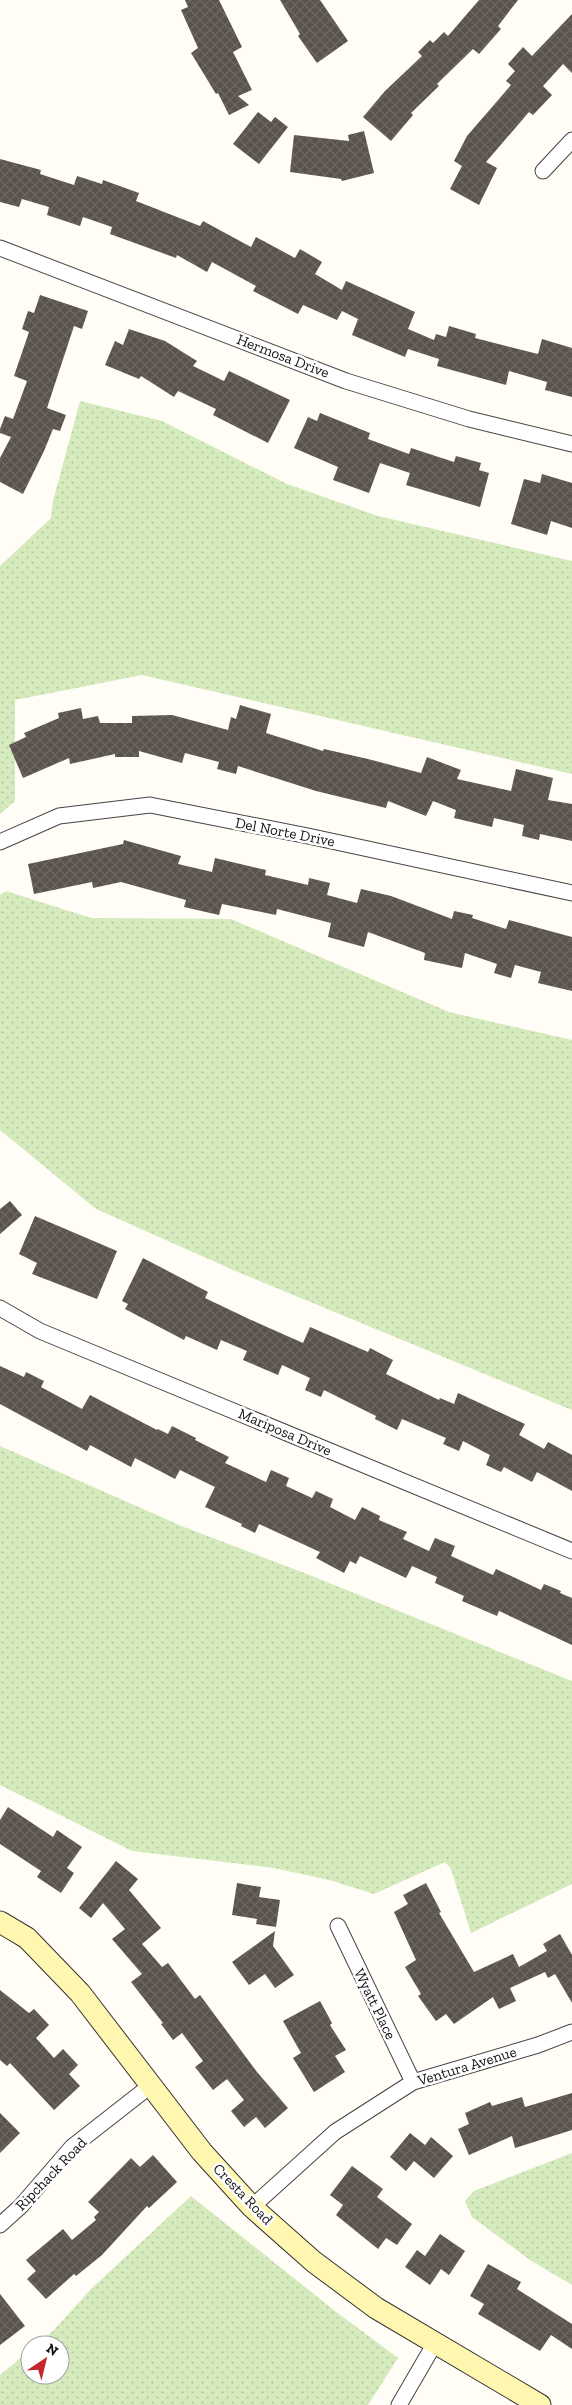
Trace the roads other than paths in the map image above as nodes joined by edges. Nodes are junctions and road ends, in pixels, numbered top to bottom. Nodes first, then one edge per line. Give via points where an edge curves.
1 (572, 140) edge
2 (543, 171) dead end
3 (0, 248) edge
4 (572, 444) edge
5 (0, 842) edge
6 (572, 893) edge
7 (0, 1308) edge
8 (572, 1552) edge
9 (0, 1922) edge
10 (338, 1926) dead end
11 (572, 2032) edge
12 (413, 2082) junction
13 (150, 2086) junction
14 (252, 2207) junction
15 (0, 2225) edge
16 (435, 2343) junction
17 (399, 2405) edge
18 (540, 2405) edge

1 - 2 street
3 - 4 street, Hermosa Drive via 346,381 469,419
5 - 6 street, Del Norte Drive via 59,816 150,805
7 - 8 street, Mariposa Drive via 40,1331
9 - 13 street, Cresta Road via 26,1938 80,1993
10 - 12 street, Wyatt Place
11 - 12 street, Ventura Avenue
12 - 14 street, Ventura Avenue via 336,2132
13 - 14 street, Cresta Road via 202,2152
13 - 15 street, Ripchack Road via 72,2147 21,2206
14 - 16 street, Cresta Road via 314,2262 376,2308
16 - 17 street
16 - 18 street, Cresta Road

